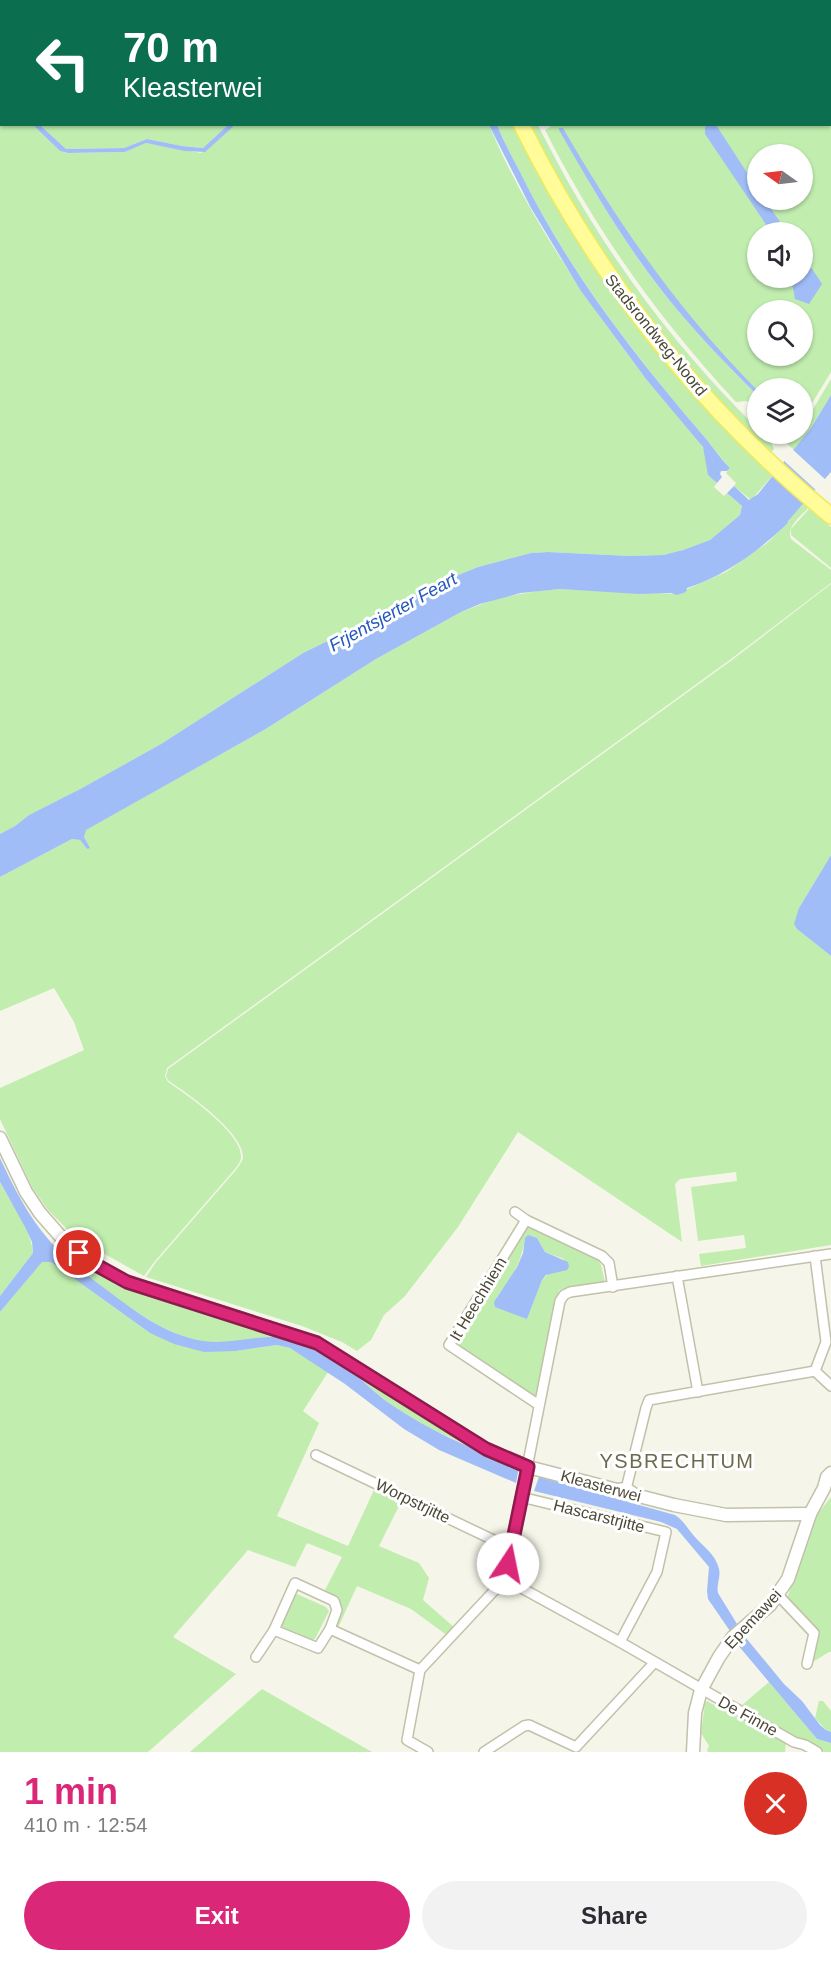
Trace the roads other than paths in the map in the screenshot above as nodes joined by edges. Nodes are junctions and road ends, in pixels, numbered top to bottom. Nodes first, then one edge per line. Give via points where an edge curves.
1 (521, 126) edge
2 (825, 511) edge
3 (0, 1138) edge
4 (515, 1212) dead end
5 (526, 1220) junction
6 (831, 1254) edge
7 (815, 1256) junction
8 (677, 1276) junction
9 (613, 1287) junction
10 (815, 1371) junction
11 (831, 1386) edge
12 (698, 1392) junction
13 (540, 1406) junction
14 (316, 1455) dead end
15 (528, 1467) junction
16 (831, 1473) edge
17 (828, 1487) edge
18 (626, 1490) junction
19 (521, 1497) junction
20 (810, 1514) junction
21 (510, 1548) junction
22 (505, 1579) junction
23 (778, 1595) junction
24 (330, 1629) junction
25 (274, 1630) junction
26 (620, 1642) junction
27 (256, 1657) dead end
28 (654, 1663) junction
29 (807, 1664) dead end
30 (420, 1670) junction
31 (701, 1690) junction
32 (794, 1742) junction
33 (428, 1752) edge
34 (484, 1752) edge
35 (693, 1752) edge
36 (790, 1752) edge
37 (817, 1752) edge

1 - 2 main road, Stadsrondweg-Noord via 561,202 622,295 724,418
3 - 15 street, Kleasterwei via 40,1214 89,1261 127,1282 317,1343 486,1449
4 - 5 street
5 - 9 street via 602,1256 609,1263
5 - 13 street, It Heechhiem via 449,1346
6 - 7 street
7 - 8 street
7 - 10 street via 826,1342
8 - 9 street
8 - 12 street
9 - 13 street via 570,1292 560,1301
10 - 11 street
10 - 12 street
12 - 18 street via 649,1400
13 - 15 street
14 - 21 street, Worpstrjitte
15 - 18 street, Kleasterwei
15 - 19 street
16 - 17 street, Epemawei via 827,1477
17 - 20 street, Epemawei
18 - 20 street, Kleasterwei via 726,1515
19 - 21 street
19 - 26 street, Hascarstrjitte via 666,1532 657,1572
20 - 23 street, Epemawei via 788,1579
21 - 22 street
22 - 26 street
22 - 30 street
23 - 29 street via 814,1633
23 - 31 street, Epemawei via 733,1637
24 - 25 street via 318,1648
24 - 25 street via 337,1610 334,1601 295,1583
24 - 30 street
25 - 27 street
26 - 28 street
28 - 31 street
28 - 34 street via 576,1747 530,1725
30 - 33 street via 407,1740
31 - 32 street, De Finne
31 - 35 street, Epemawei via 695,1713
32 - 36 street, De Finne
32 - 37 street, De Finne

